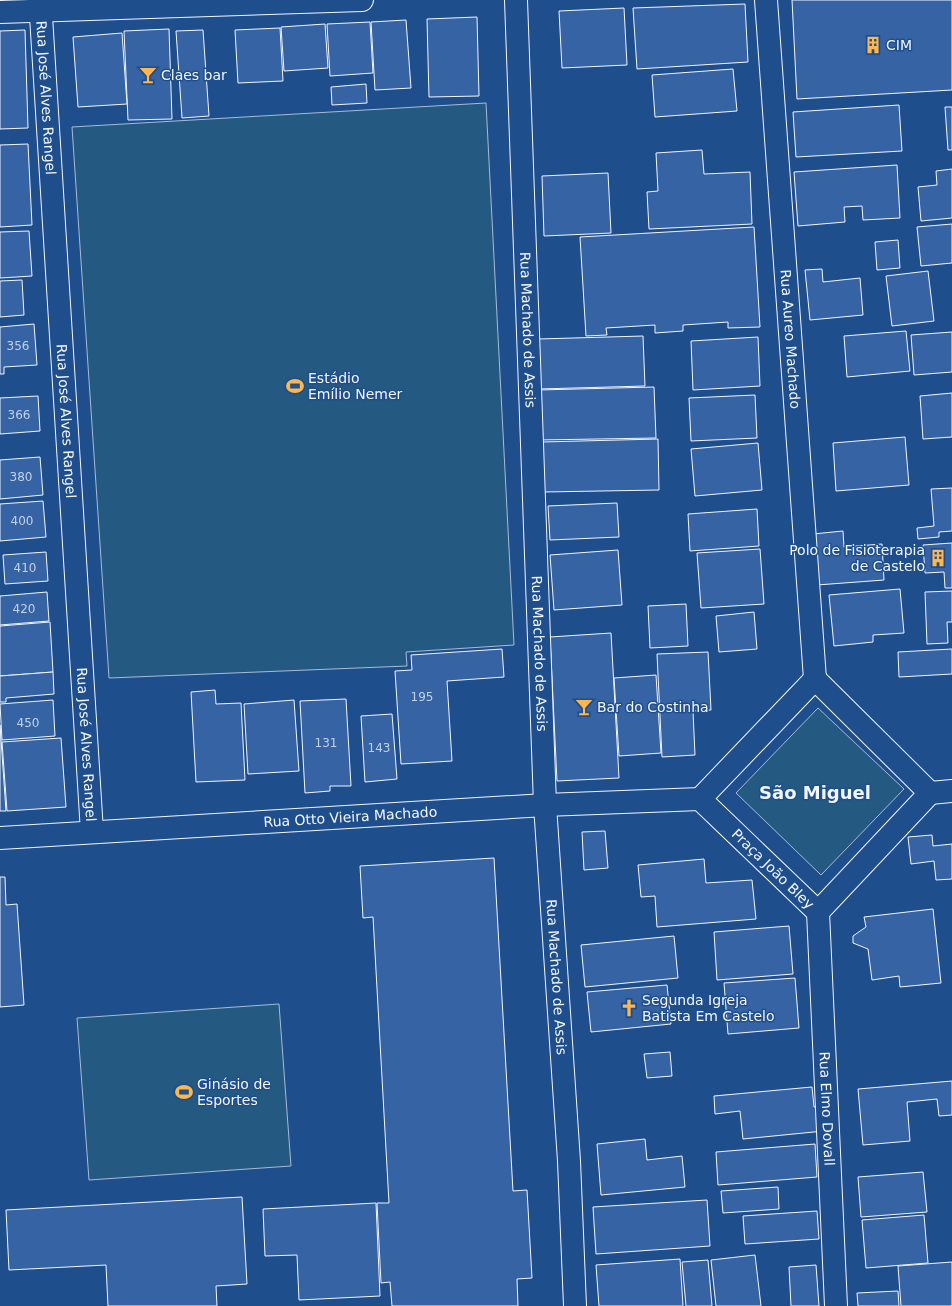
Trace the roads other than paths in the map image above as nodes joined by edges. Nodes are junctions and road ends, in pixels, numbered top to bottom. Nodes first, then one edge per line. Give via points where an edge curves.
1 (362, 0) edge
2 (516, 0) edge
3 (766, 0) edge
4 (236, 2) edge
5 (41, 5) edge
6 (0, 12) edge
7 (815, 679) junction
8 (952, 791) edge
9 (930, 793) junction
10 (700, 799) junction
11 (545, 805) junction
12 (92, 832) junction
13 (0, 838) edge
14 (818, 912) junction
15 (575, 1306) edge
16 (836, 1306) edge

1 - 4 street
2 - 11 street, Rua Machado de Assis
3 - 7 street, Rua Aureo Machado
4 - 5 street
5 - 6 street
5 - 12 street, Rua José Alves Rangel
7 - 9 street
7 - 10 street
8 - 9 street
9 - 14 street, Praça João Bley
10 - 11 street, Rua Otto Vieira Machado
10 - 14 street, Praça João Bley
11 - 12 street, Rua Otto Vieira Machado
11 - 15 street, Rua Machado de Assis via 569,1161
12 - 13 street, Rua Otto Vieira Machado
14 - 16 street, Rua Elmo Dovall

